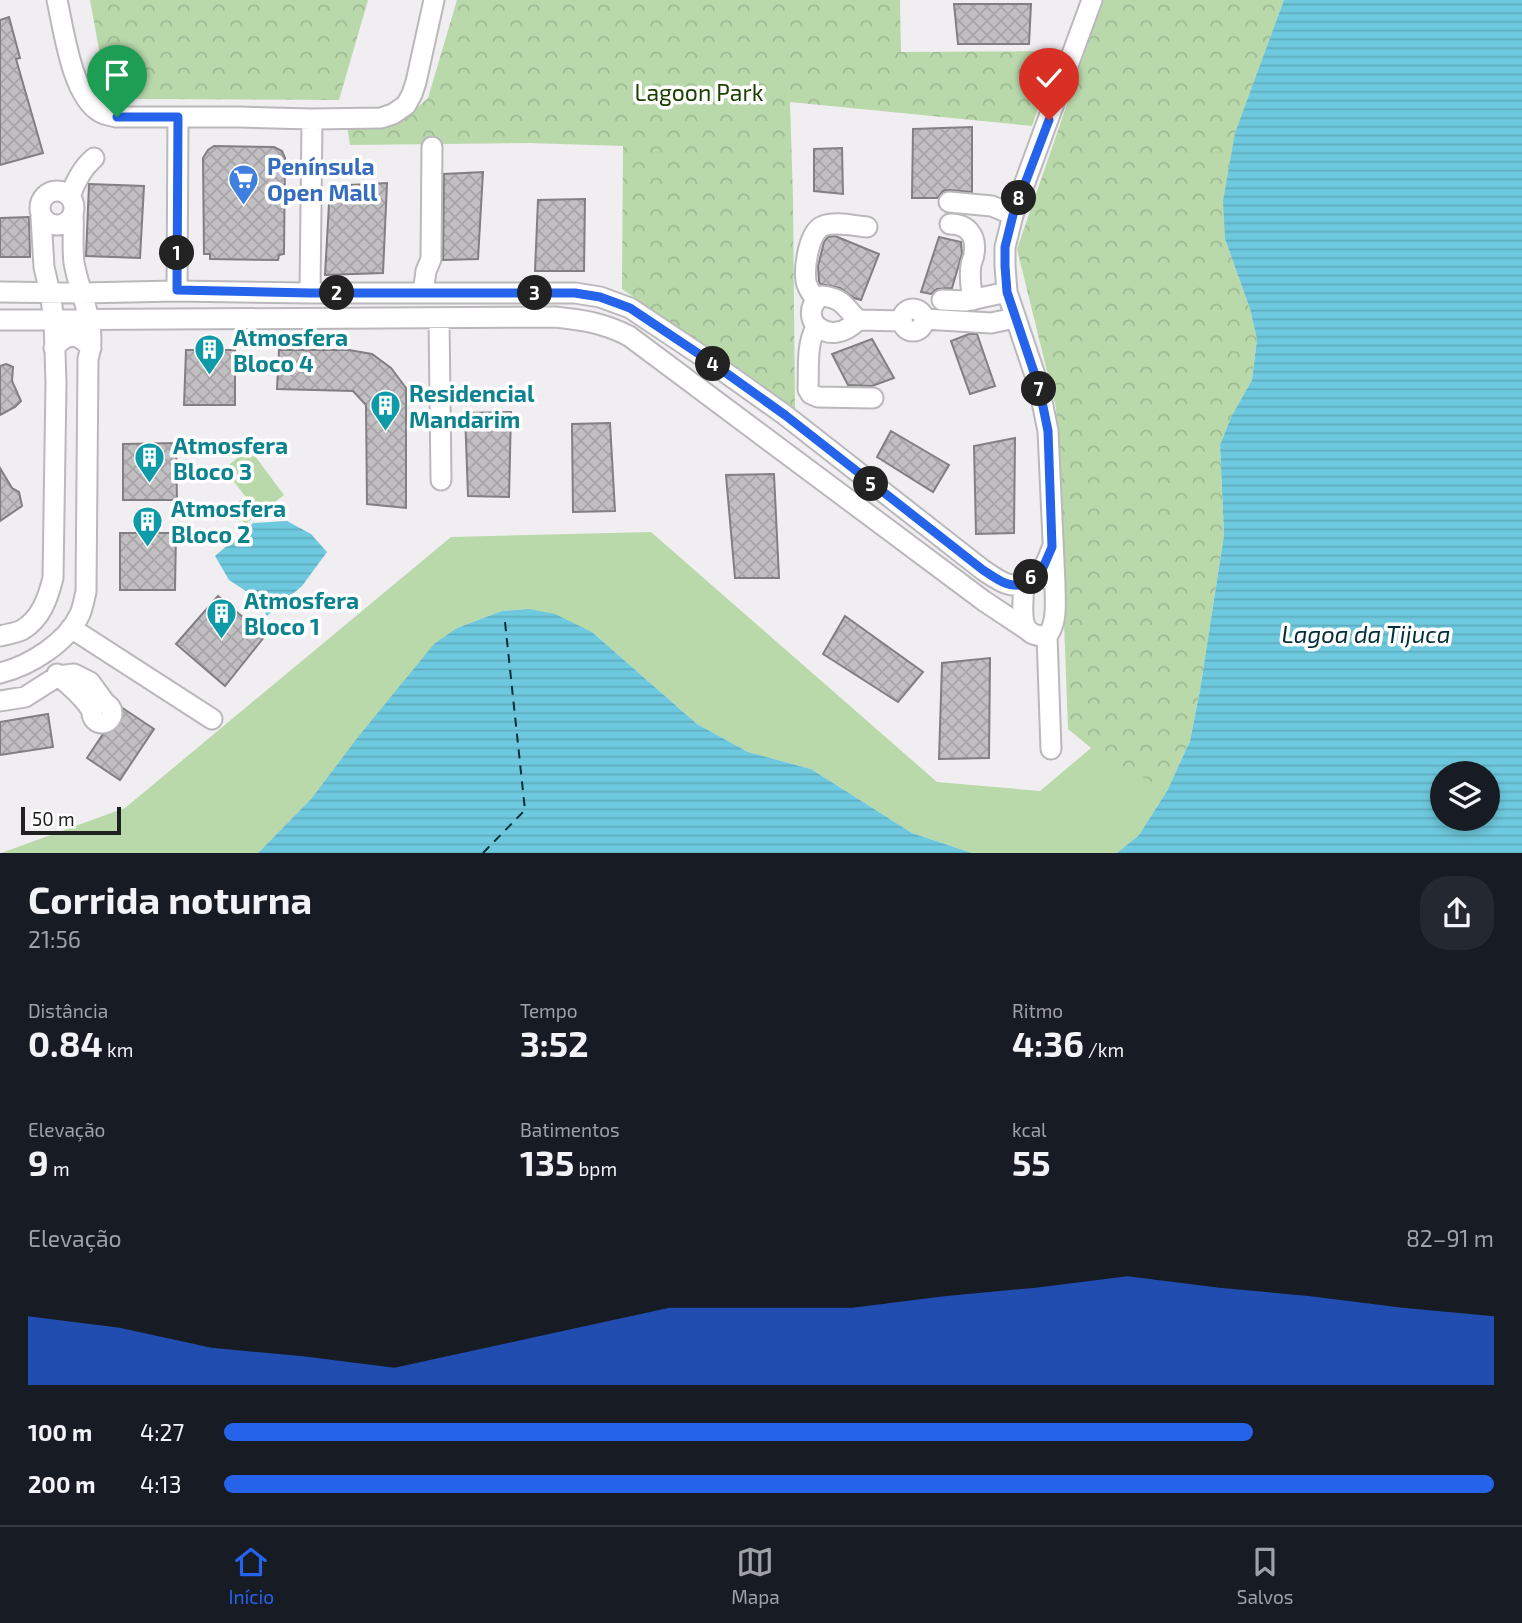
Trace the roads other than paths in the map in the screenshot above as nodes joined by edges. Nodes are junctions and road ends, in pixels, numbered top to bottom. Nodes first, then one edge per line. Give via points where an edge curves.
1 (57, 0) edge
2 (434, 0) edge
3 (1085, 2) edge
4 (178, 117) junction
5 (312, 119) junction
6 (432, 147) dead end
7 (94, 158) dead end
8 (66, 162) dead end
9 (68, 200) junction
10 (949, 202) dead end
11 (1013, 215) junction
12 (41, 217) junction
13 (950, 223) dead end
14 (867, 227) dead end
15 (177, 290) junction
16 (0, 292) edge
17 (30, 292) junction
18 (1007, 292) junction
19 (50, 293) junction
20 (82, 293) junction
21 (310, 293) junction
22 (430, 293) junction
23 (816, 300) junction
24 (942, 300) dead end
25 (973, 300) junction
26 (439, 318) junction
27 (1015, 318) junction
28 (90, 319) junction
29 (0, 320) edge
30 (29, 320) junction
31 (54, 320) junction
32 (858, 320) junction
33 (816, 327) junction
34 (675, 337) junction
35 (54, 348) junction
36 (91, 348) junction
37 (661, 360) junction
38 (873, 398) dead end
39 (441, 480) dead end
40 (1052, 547) junction
41 (1029, 580) junction
42 (1055, 584) junction
43 (71, 628) junction
44 (1038, 634) junction
45 (0, 636) edge
46 (45, 653) junction
47 (0, 673) edge
48 (58, 676) junction
49 (0, 701) edge
50 (99, 707) dead end
51 (212, 719) dead end
52 (1051, 749) dead end

1 - 4 street via 80,89 101,113
2 - 5 street via 416,82 406,105 381,118
3 - 11 street
4 - 5 street
4 - 15 street
5 - 21 street
6 - 22 street via 431,259 436,271
7 - 9 street
8 - 9 street via 71,174
9 - 12 street via 56,191 45,195
9 - 12 street via 67,223 56,226
9 - 20 street
10 - 11 street via 992,206
11 - 18 street via 1005,247
12 - 19 street
13 - 25 street via 965,226 974,240
14 - 23 street via 831,224 813,234 806,283
15 - 20 street
15 - 21 street
16 - 17 street
17 - 19 street
17 - 30 street via 42,303 39,313
18 - 25 street
18 - 27 street
19 - 20 street
19 - 31 street
20 - 28 street
21 - 22 street
22 - 34 street via 600,297 630,308
23 - 32 street via 821,296 840,301
23 - 33 street via 812,320
24 - 25 street
26 - 28 street
26 - 37 street via 589,320 629,336
26 - 39 street
27 - 32 street via 991,323 923,319 919,311 910,310 902,321
27 - 40 street via 1039,387 1048,431
28 - 31 street
28 - 36 street
29 - 30 street
30 - 31 street
31 - 35 street
32 - 33 street via 841,332
33 - 38 street via 810,345 811,394
34 - 37 street via 670,354
34 - 41 street via 785,415 983,570 1012,586
35 - 36 street via 72,336
35 - 45 street via 53,578 37,616 22,630
36 - 43 street via 86,592
37 - 44 street via 984,601
40 - 41 street via 1042,570
40 - 42 street
41 - 42 street via 1038,575
41 - 44 street via 1022,617
42 - 44 street via 1054,625
43 - 46 street
43 - 51 street
44 - 52 street
46 - 47 street
46 - 48 street
48 - 49 street via 25,697
48 - 50 street

